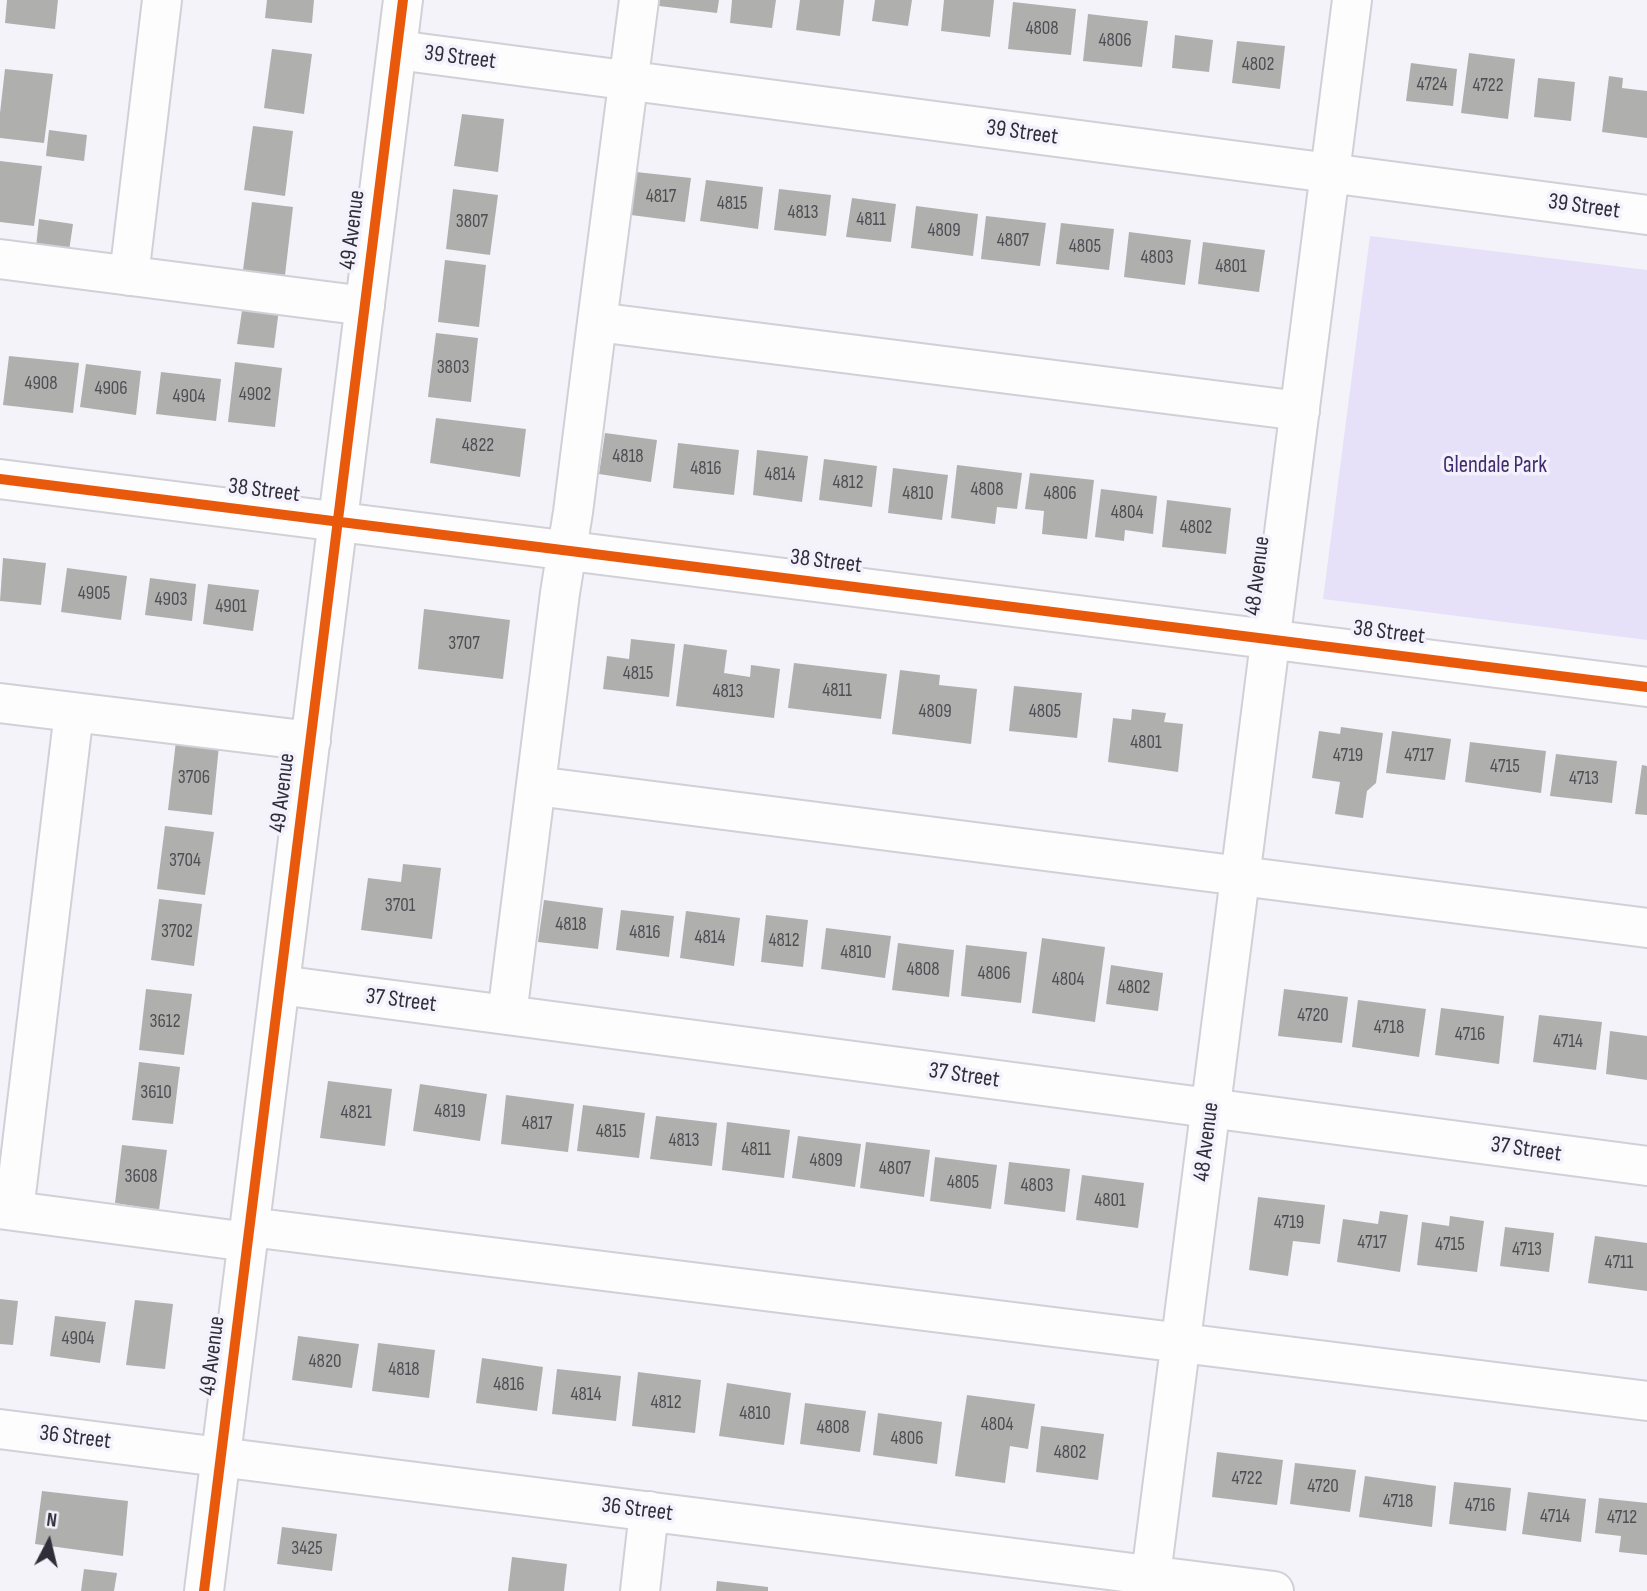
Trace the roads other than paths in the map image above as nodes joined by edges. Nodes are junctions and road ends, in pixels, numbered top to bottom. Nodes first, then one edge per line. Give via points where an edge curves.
1 (162, 0) edge
2 (403, 0) edge
3 (639, 0) edge
4 (1352, 0) edge
5 (397, 50) junction
6 (629, 81) junction
7 (1329, 173) junction
8 (1647, 215) edge
9 (0, 259) edge
10 (129, 275) junction
11 (365, 306) junction
12 (597, 322) junction
13 (1300, 411) junction
14 (0, 479) edge
15 (338, 521) junction
16 (566, 550) junction
17 (1271, 639) junction
18 (1647, 687) edge
19 (0, 703) edge
20 (74, 712) junction
21 (311, 741) junction
22 (536, 786) junction
23 (1241, 876) junction
24 (1647, 928) edge
25 (280, 985) junction
26 (508, 1015) junction
27 (1212, 1109) junction
28 (1647, 1166) edge
29 (7, 1210) edge
30 (249, 1234) junction
31 (1181, 1343) junction
32 (1647, 1401) edge
33 (0, 1429) edge
34 (221, 1457) junction
35 (649, 1511) junction
36 (1151, 1575) junction
37 (204, 1591) edge
38 (639, 1591) edge
39 (1274, 1591) edge

1 - 10 street
2 - 5 street, 49 Avenue
3 - 6 street
4 - 7 street, 48 Avenue
5 - 6 street, 39 Street
5 - 11 street, 49 Avenue
6 - 7 street, 39 Street
6 - 12 street
7 - 8 street, 39 Street
7 - 13 street, 48 Avenue
9 - 10 street
10 - 11 street
11 - 15 street, 49 Avenue
12 - 13 street
12 - 16 street
13 - 17 street, 48 Avenue
14 - 15 street, 38 Street
15 - 16 street, 38 Street
15 - 21 street, 49 Avenue
16 - 17 street, 38 Street
16 - 22 street
17 - 18 street, 38 Street
17 - 23 street, 48 Avenue
19 - 20 street
20 - 21 street
20 - 29 street
21 - 25 street, 49 Avenue
22 - 23 street
22 - 26 street
23 - 24 street
23 - 27 street, 48 Avenue
25 - 26 street, 37 Street
25 - 30 street, 49 Avenue
26 - 27 street, 37 Street
27 - 28 street, 37 Street
27 - 31 street, 48 Avenue
29 - 30 street
30 - 31 street
30 - 34 street, 49 Avenue
31 - 32 street
31 - 36 street, 48 Avenue
33 - 34 street, 36 Street
34 - 35 street, 36 Street
34 - 37 street, 49 Avenue
35 - 36 street, 36 Street
35 - 38 street
36 - 39 street, 36 Street

